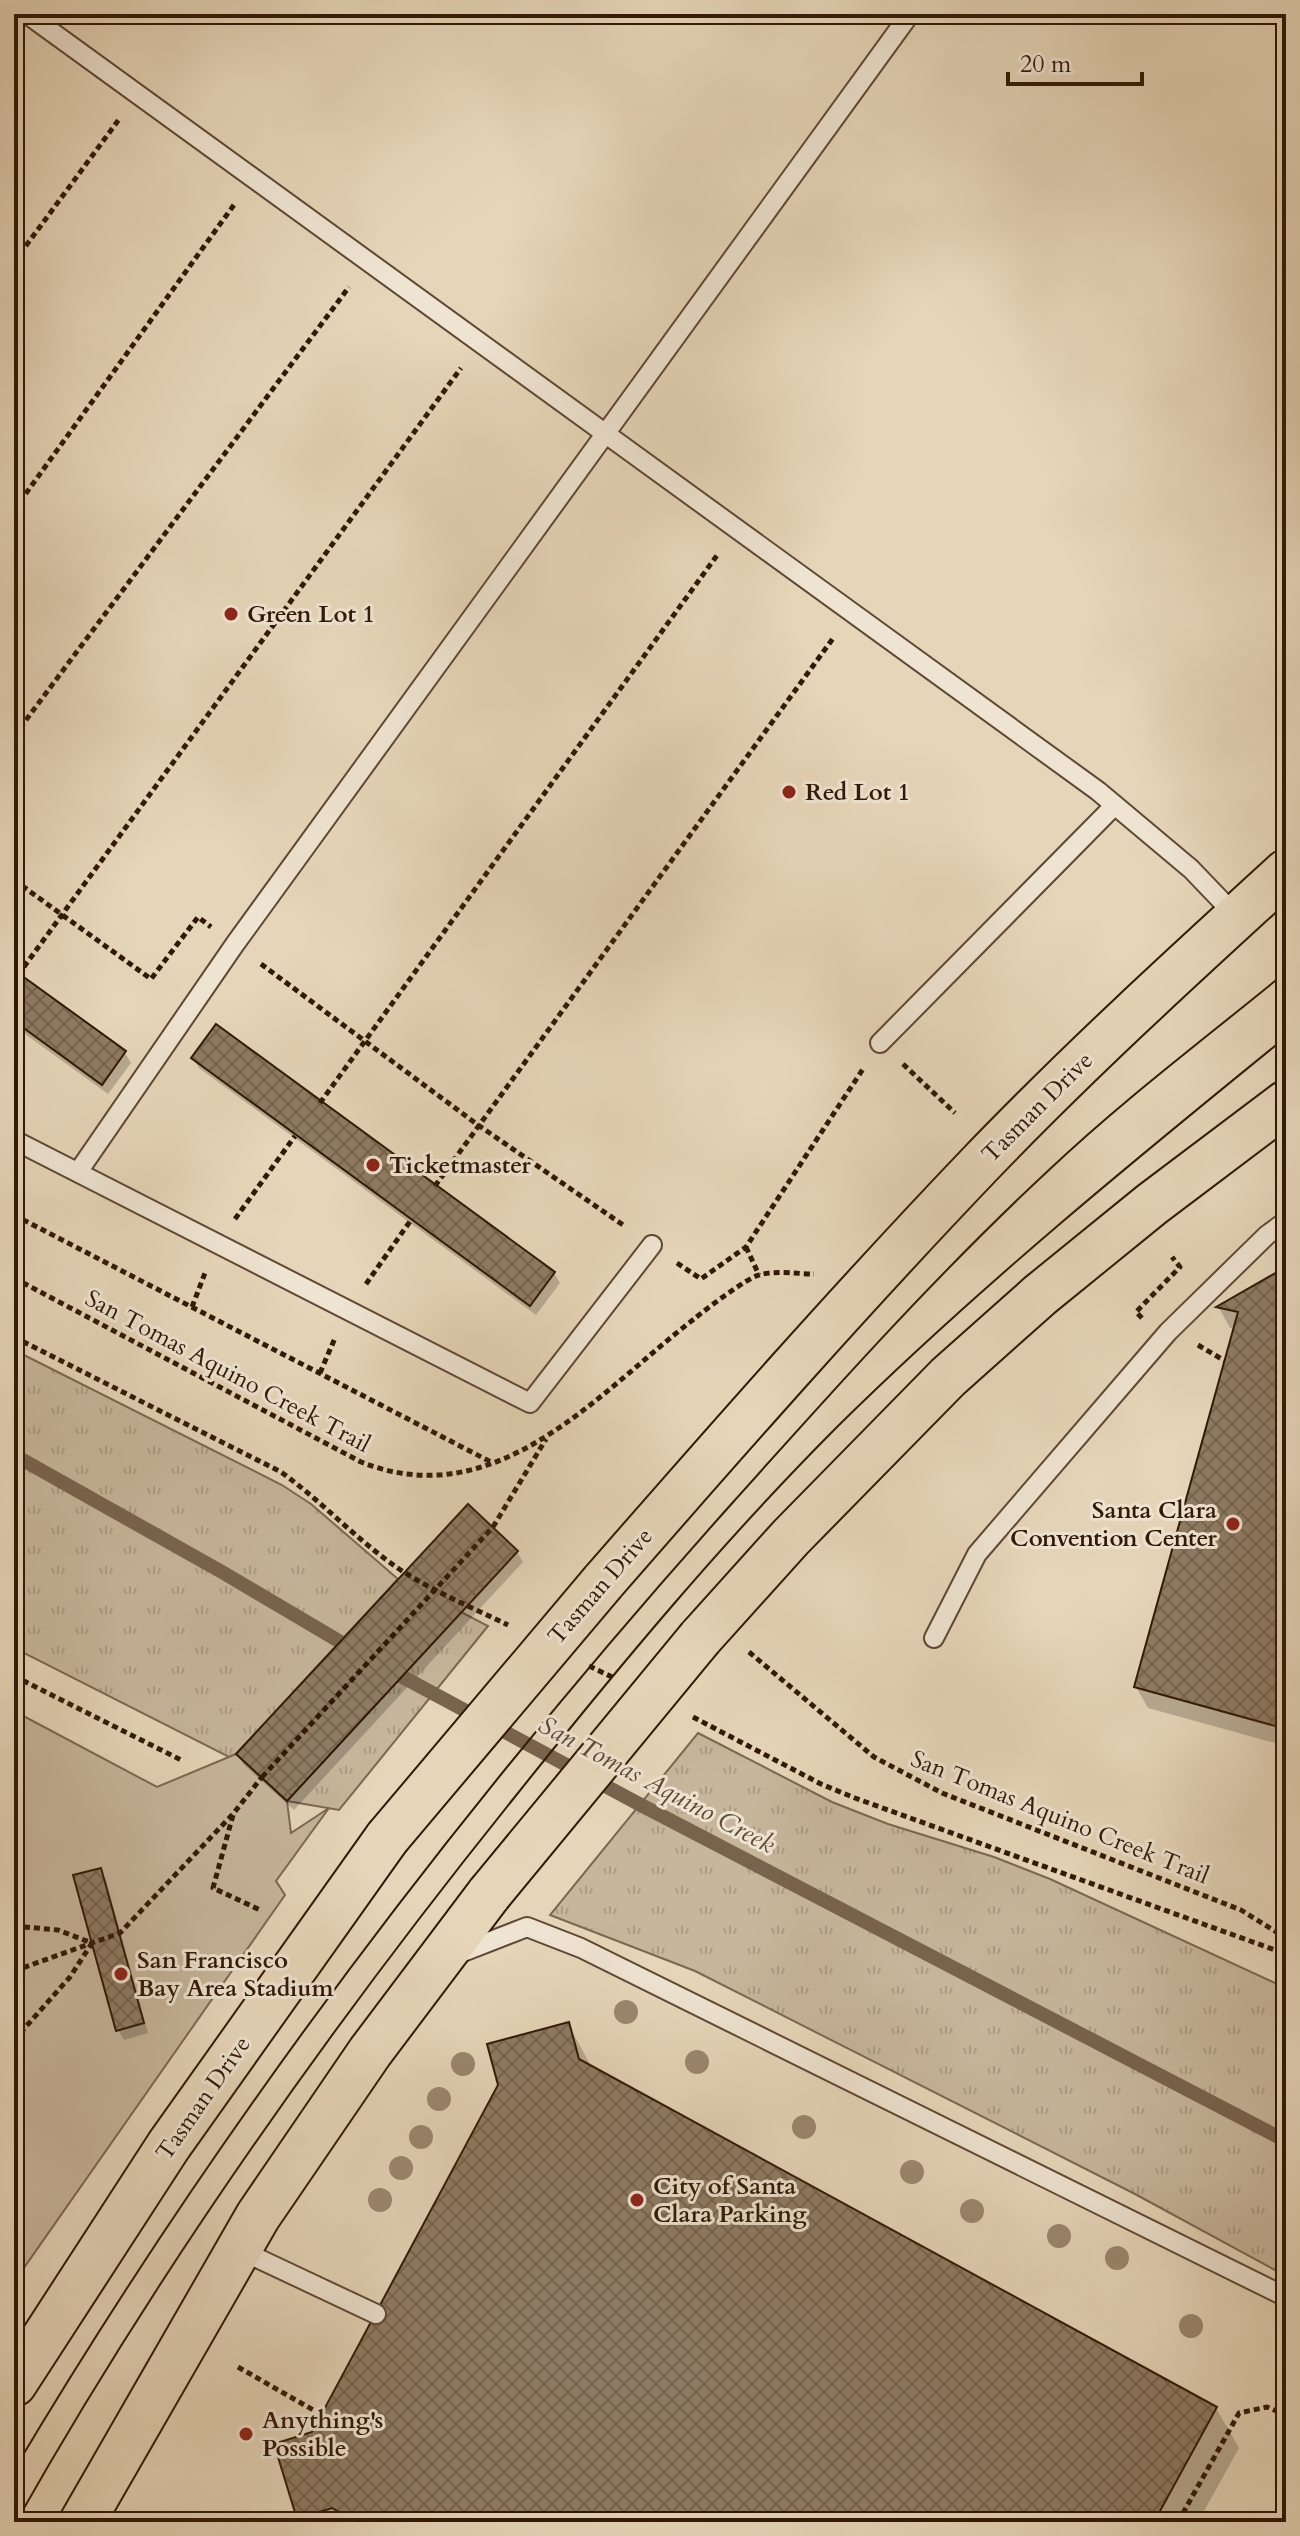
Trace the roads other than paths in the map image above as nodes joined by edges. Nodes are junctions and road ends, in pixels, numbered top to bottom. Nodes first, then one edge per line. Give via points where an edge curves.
1 (27, 14) edge
2 (910, 14) edge
3 (605, 432) junction
4 (1115, 805) junction
5 (1286, 872) edge
6 (1237, 917) junction
7 (880, 1043) road end
8 (1286, 1103) edge
9 (14, 1140) edge
10 (78, 1172) junction
11 (1286, 1221) edge
12 (652, 1245) road end
13 (934, 1638) dead end
14 (436, 1963) junction
15 (238, 2249) junction
16 (1286, 2297) edge
17 (376, 2314) dead end
18 (14, 2384) edge
19 (82, 2522) edge

1 - 3 lane
2 - 3 lane
3 - 4 lane
3 - 10 lane via 235,944
4 - 6 lane via 1191,869
4 - 7 lane
5 - 6 main road, Tasman Drive
6 - 18 main road, Tasman Drive, bridge via 979,1165 766,1396 387,1838 169,2145
8 - 14 main road, bridge via 1040,1295 948,1377 831,1495 700,1638
9 - 10 lane
10 - 12 lane via 530,1403
11 - 13 lane via 1168,1332 977,1554
14 - 15 main road
14 - 16 lane via 527,1927 581,1948
15 - 17 lane
15 - 19 main road

